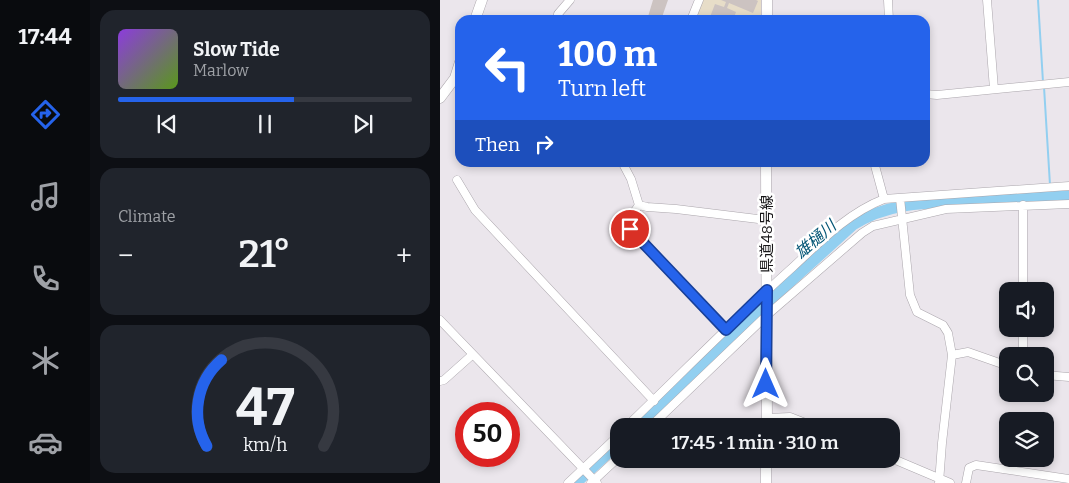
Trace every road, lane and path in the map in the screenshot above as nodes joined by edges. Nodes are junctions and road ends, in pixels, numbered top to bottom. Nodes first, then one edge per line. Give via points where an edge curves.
1 (482, 0) edge
2 (570, 0) edge
3 (699, 0) edge
4 (767, 0) edge
5 (888, 0) edge
6 (987, 0) edge
7 (477, 15) edge
8 (558, 15) edge
9 (693, 15) edge
10 (767, 15) edge
11 (889, 15) edge
12 (455, 81) edge
13 (1069, 82) edge
14 (994, 89) junction
15 (930, 94) edge
16 (441, 95) edge
17 (625, 167) edge
18 (766, 167) edge
19 (875, 167) edge
20 (457, 180) dead end
21 (1069, 186) edge
22 (900, 198) junction
23 (884, 199) junction
24 (1069, 204) edge
25 (639, 205) junction
26 (1024, 205) junction
27 (902, 218) junction
28 (766, 220) junction
29 (1023, 282) edge
30 (767, 293) junction
31 (766, 314) junction
32 (440, 320) edge
33 (726, 330) junction
34 (952, 354) junction
35 (472, 355) junction
36 (999, 363) edge
37 (1054, 376) edge
38 (1069, 378) edge
39 (440, 381) edge
40 (654, 401) junction
41 (636, 418) edge
42 (659, 418) edge
43 (766, 418) edge
44 (610, 444) edge
45 (900, 462) edge
46 (610, 466) edge
47 (766, 468) edge
48 (584, 469) junction
49 (1069, 479) edge
50 (940, 481) edge
51 (594, 482) edge
52 (568, 483) edge
53 (766, 483) edge
54 (950, 483) edge
55 (966, 483) edge

1 - 7 main road
2 - 8 street
3 - 9 street
4 - 10 main road
5 - 11 street
6 - 14 street
12 - 16 main road
13 - 14 street
14 - 15 street
17 - 25 street
18 - 28 main road, 県道48号線
19 - 23 street
20 - 40 street via 475,210
21 - 22 street
22 - 23 street
22 - 27 street
23 - 30 street via 855,213 830,233
24 - 26 street
25 - 28 street
25 - 33 street via 630,218 630,229
26 - 27 street via 946,209
26 - 29 street
27 - 31 street via 873,226 862,233
27 - 34 street via 910,295 917,312 943,325
28 - 30 main road, 県道48号線
30 - 31 main road, 県道48号線
30 - 33 street
31 - 42 street
31 - 43 main road, 県道48号線
32 - 35 street
33 - 40 street
34 - 36 street via 968,352
34 - 50 street
35 - 39 street
35 - 48 street
37 - 38 street
40 - 41 street
44 - 48 street
45 - 50 street
46 - 51 street
47 - 53 main road
48 - 51 street
48 - 52 street
49 - 55 street via 976,465 969,468
50 - 54 street

